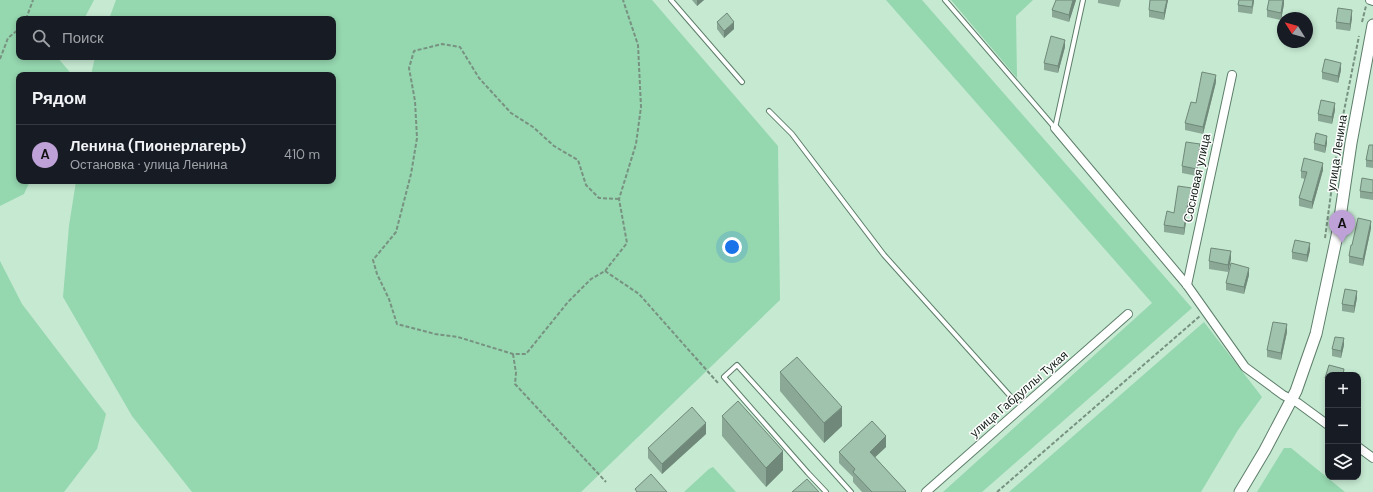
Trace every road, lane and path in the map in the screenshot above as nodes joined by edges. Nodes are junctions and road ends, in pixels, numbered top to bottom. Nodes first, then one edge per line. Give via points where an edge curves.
1 (33, 0) edge
2 (623, 0) edge
3 (671, 0) edge
4 (944, 0) edge
5 (1083, 0) edge
6 (1368, 0) edge
7 (1373, 1) edge
8 (27, 16) edge
9 (1368, 24) edge
10 (1361, 30) dead end
11 (16, 31) edge
12 (0, 59) edge
13 (1232, 75) dead end
14 (742, 82) dead end
15 (769, 111) dead end
16 (1055, 128) junction
17 (619, 199) junction
18 (1325, 238) dead end
19 (605, 271) junction
20 (1186, 285) junction
21 (1205, 312) junction
22 (1128, 314) dead end
23 (512, 354) junction
24 (718, 383) dead end
25 (1012, 398) dead end
26 (1292, 400) junction
27 (1325, 423) edge
28 (1361, 449) edge
29 (1373, 458) edge
30 (606, 482) dead end
31 (826, 492) edge
32 (851, 492) edge
33 (926, 492) edge
34 (997, 492) edge
35 (1240, 492) edge

1 - 8 path
2 - 17 path via 638,45 641,107 636,144
3 - 14 lane
4 - 16 lane
5 - 16 lane
6 - 7 street
6 - 9 path
9 - 26 street, улица Ленина via 1338,231 1316,334
10 - 18 path via 1338,141
11 - 12 path via 8,38
13 - 20 street, Сосновая улица
15 - 25 lane via 792,134 884,255
16 - 20 street
17 - 19 path via 627,243
17 - 23 path via 599,198 586,186 578,160 554,146 511,113 479,78 460,47 442,44 414,51 409,68 415,101 417,138 396,232 373,260 377,274 389,299 396,324 435,334 458,336
19 - 23 path via 591,279 568,302 526,354
19 - 24 path via 639,294
20 - 21 street
21 - 26 street via 1245,367
21 - 34 path
22 - 33 street, улица Габдуллы Тукая
23 - 30 path via 516,372 515,384
26 - 27 street
26 - 35 street, улица Ленина
28 - 29 street
31 - 32 lane via 724,377 737,365

